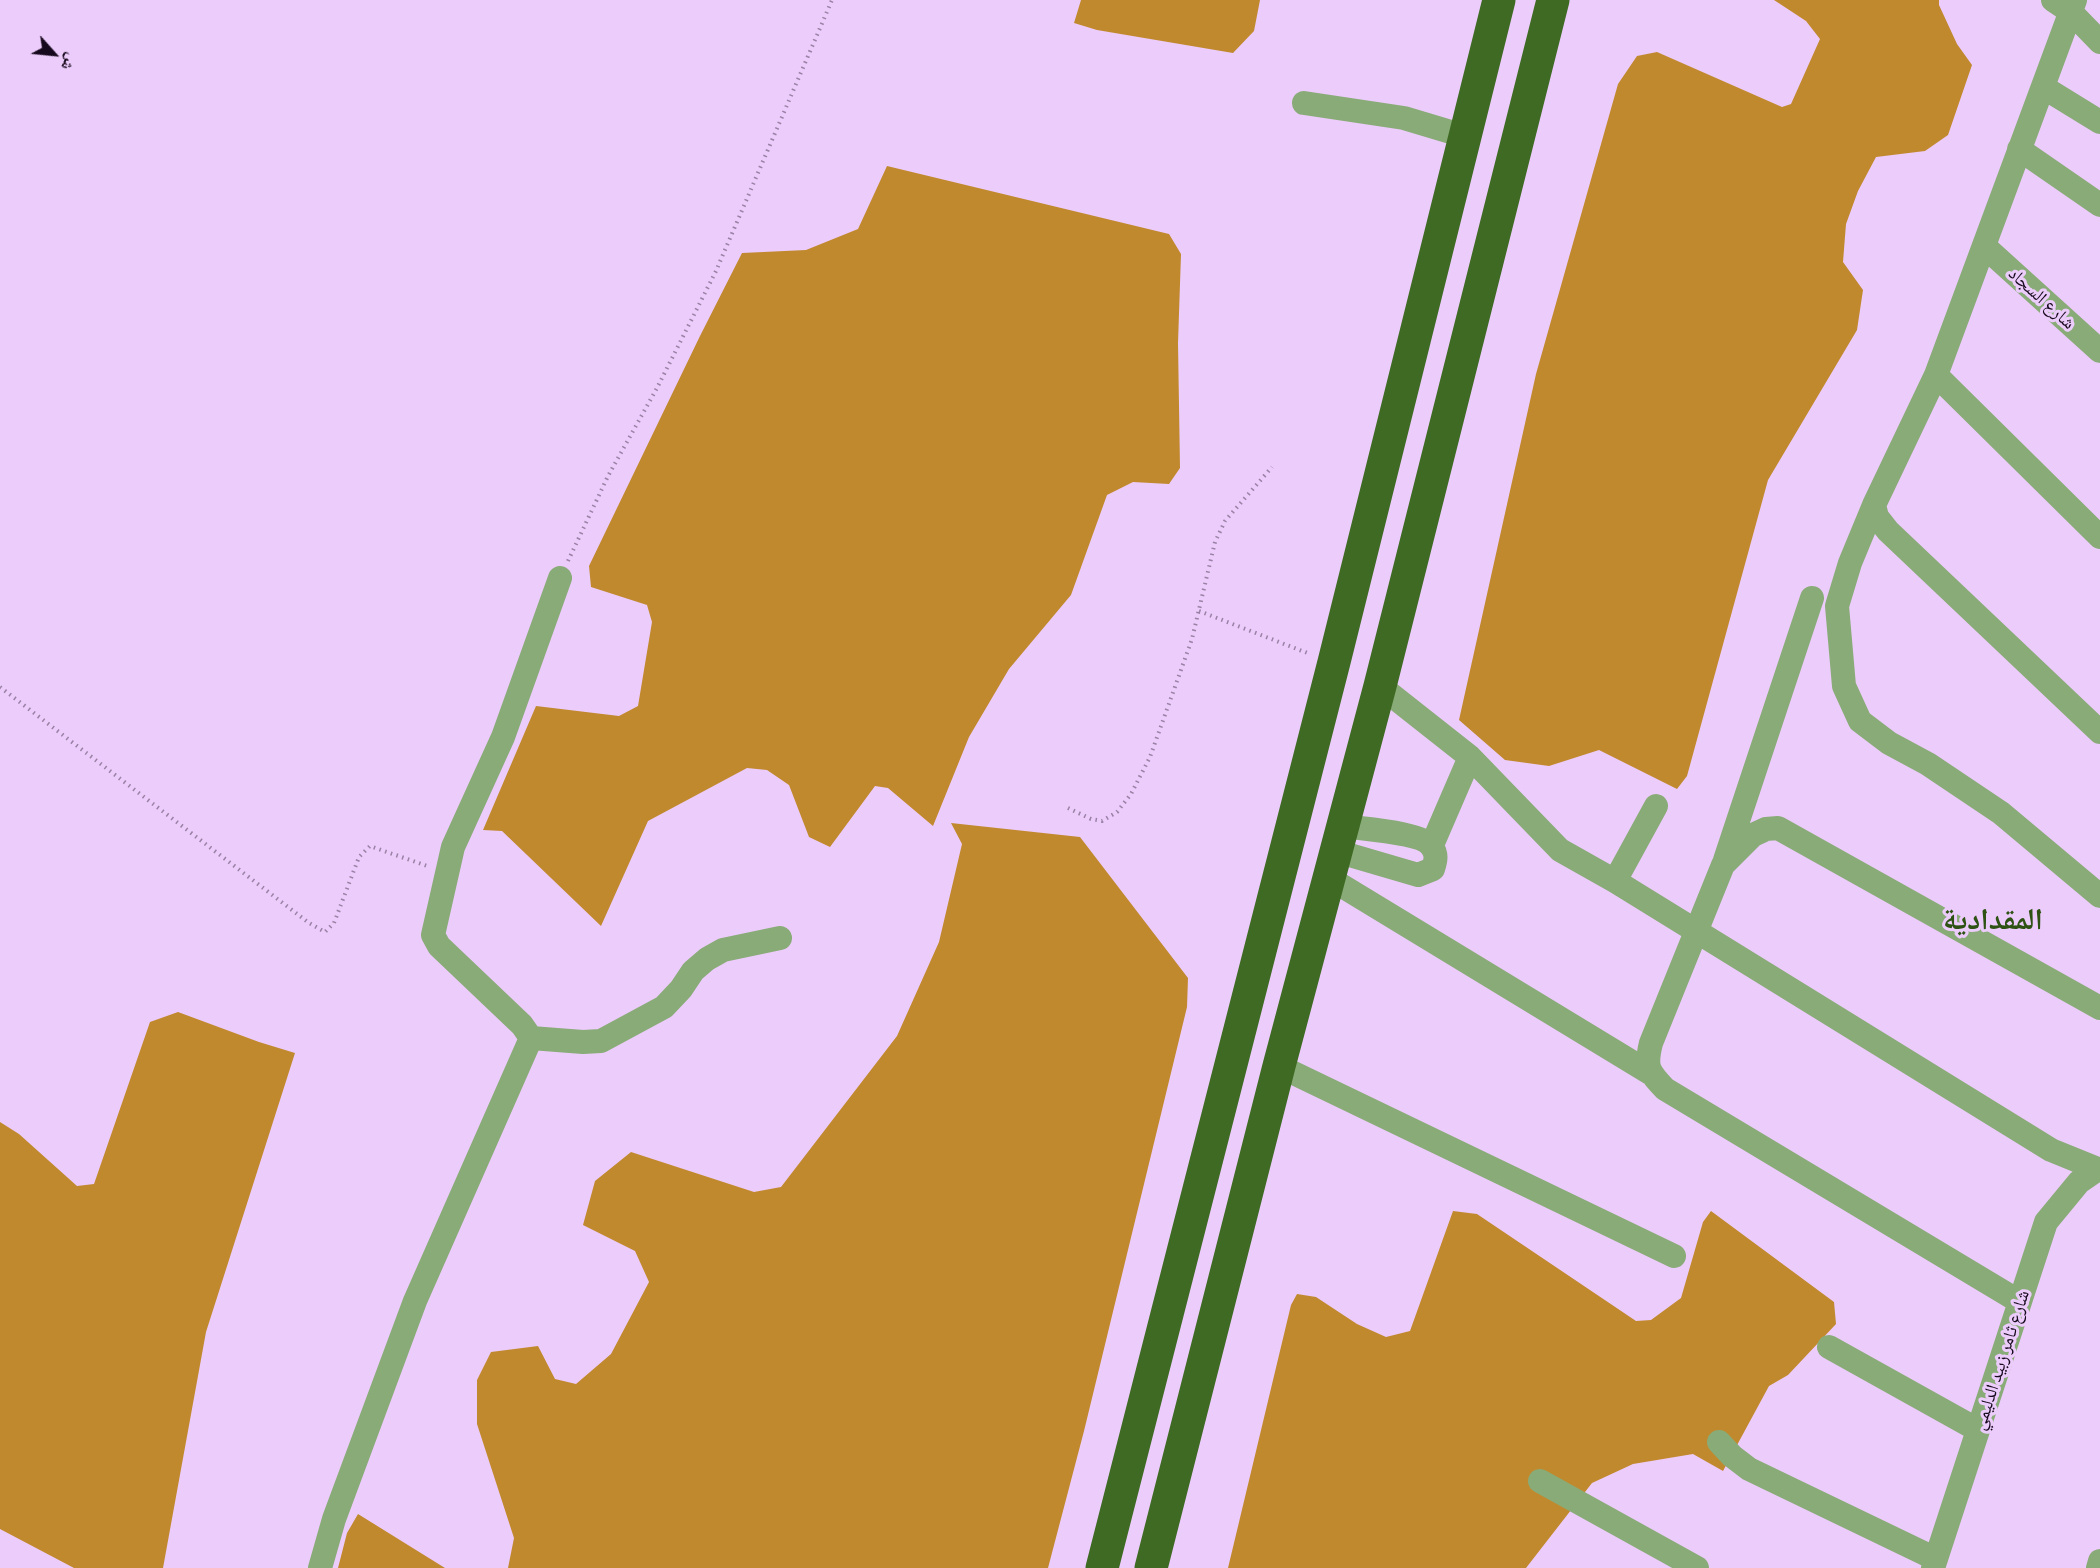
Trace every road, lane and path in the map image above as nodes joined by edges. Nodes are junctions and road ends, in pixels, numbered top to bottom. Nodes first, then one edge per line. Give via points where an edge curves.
1 (832, 0) edge
2 (1499, 0) edge
3 (1553, 0) edge
4 (2066, 4) edge
5 (2100, 42) edge
6 (2043, 87) junction
7 (1304, 103) dead end
8 (2100, 122) edge
9 (1464, 135) junction
10 (2019, 149) junction
11 (2100, 205) edge
12 (1984, 246) junction
13 (2100, 351) edge
14 (1936, 375) junction
15 (1272, 467) dead end
16 (1874, 505) junction
17 (2100, 537) edge
18 (560, 578) joint
19 (1812, 598) dead end
20 (1199, 611) junction
21 (1334, 662) junction
22 (1380, 686) junction
23 (0, 687) edge
24 (2100, 732) edge
25 (1470, 758) junction
26 (1656, 806) dead end
27 (1068, 808) dead end
28 (1431, 845) junction
29 (1336, 852) junction
30 (1723, 866) junction
31 (448, 873) junction
32 (1615, 881) junction
33 (2100, 896) edge
34 (1696, 931) junction
35 (780, 938) dead end
36 (2100, 1008) edge
37 (531, 1038) junction
38 (1279, 1066) junction
39 (1650, 1073) junction
40 (2099, 1170) edge
41 (1674, 1256) dead end
42 (2020, 1302) junction
43 (1829, 1347) dead end
44 (1978, 1430) junction
45 (1719, 1442) dead end
46 (1540, 1481) dead end
47 (2100, 1561) edge
48 (1935, 1564) edge
49 (320, 1568) edge
50 (1102, 1568) edge
51 (1151, 1568) edge
52 (1697, 1568) edge
53 (2098, 1568) edge

1 - 18 path via 716,271 608,476
2 - 9 highway
3 - 22 highway
4 - 5 street
4 - 6 street
6 - 8 street
6 - 10 street
7 - 9 street via 1404,118
9 - 21 highway
10 - 11 street
10 - 12 street
12 - 13 street, شارع السجاد
12 - 14 street
14 - 16 street
14 - 17 street
15 - 20 path via 1218,535
16 - 24 street via 1876,517 1888,531
16 - 33 street via 1837,606 1844,686 1860,721 2001,813
18 - 31 street via 503,737 453,847
19 - 30 street
20 - 21 path
20 - 27 path via 1150,758 1131,794 1117,812 1102,820
21 - 50 highway
22 - 25 street
22 - 29 highway
23 - 31 path via 325,932 334,923 359,857 370,846
25 - 28 street
25 - 32 street via 1560,850
26 - 32 street
28 - 29 street via 1418,837
28 - 29 street via 1437,857 1433,869 1418,875
29 - 38 highway
29 - 39 street
30 - 34 street
30 - 36 street via 1753,835 1778,828
31 - 37 street via 433,935 439,946
32 - 34 street
34 - 39 street via 1651,1042 1647,1060
34 - 40 street via 2051,1149
35 - 37 street via 723,950 707,959 664,1007 601,1041
37 - 49 street via 415,1300 334,1519
38 - 41 street
38 - 51 highway
39 - 42 street via 1665,1089
40 - 42 street, شارع ثامر زبيد الدليمي via 2079,1182 2046,1222
42 - 44 street, شارع ثامر زبيد الدليمي
43 - 44 street
44 - 48 street, شارع ثامر زبيد الدليمي
45 - 48 street via 1749,1469
46 - 52 street
47 - 53 street

